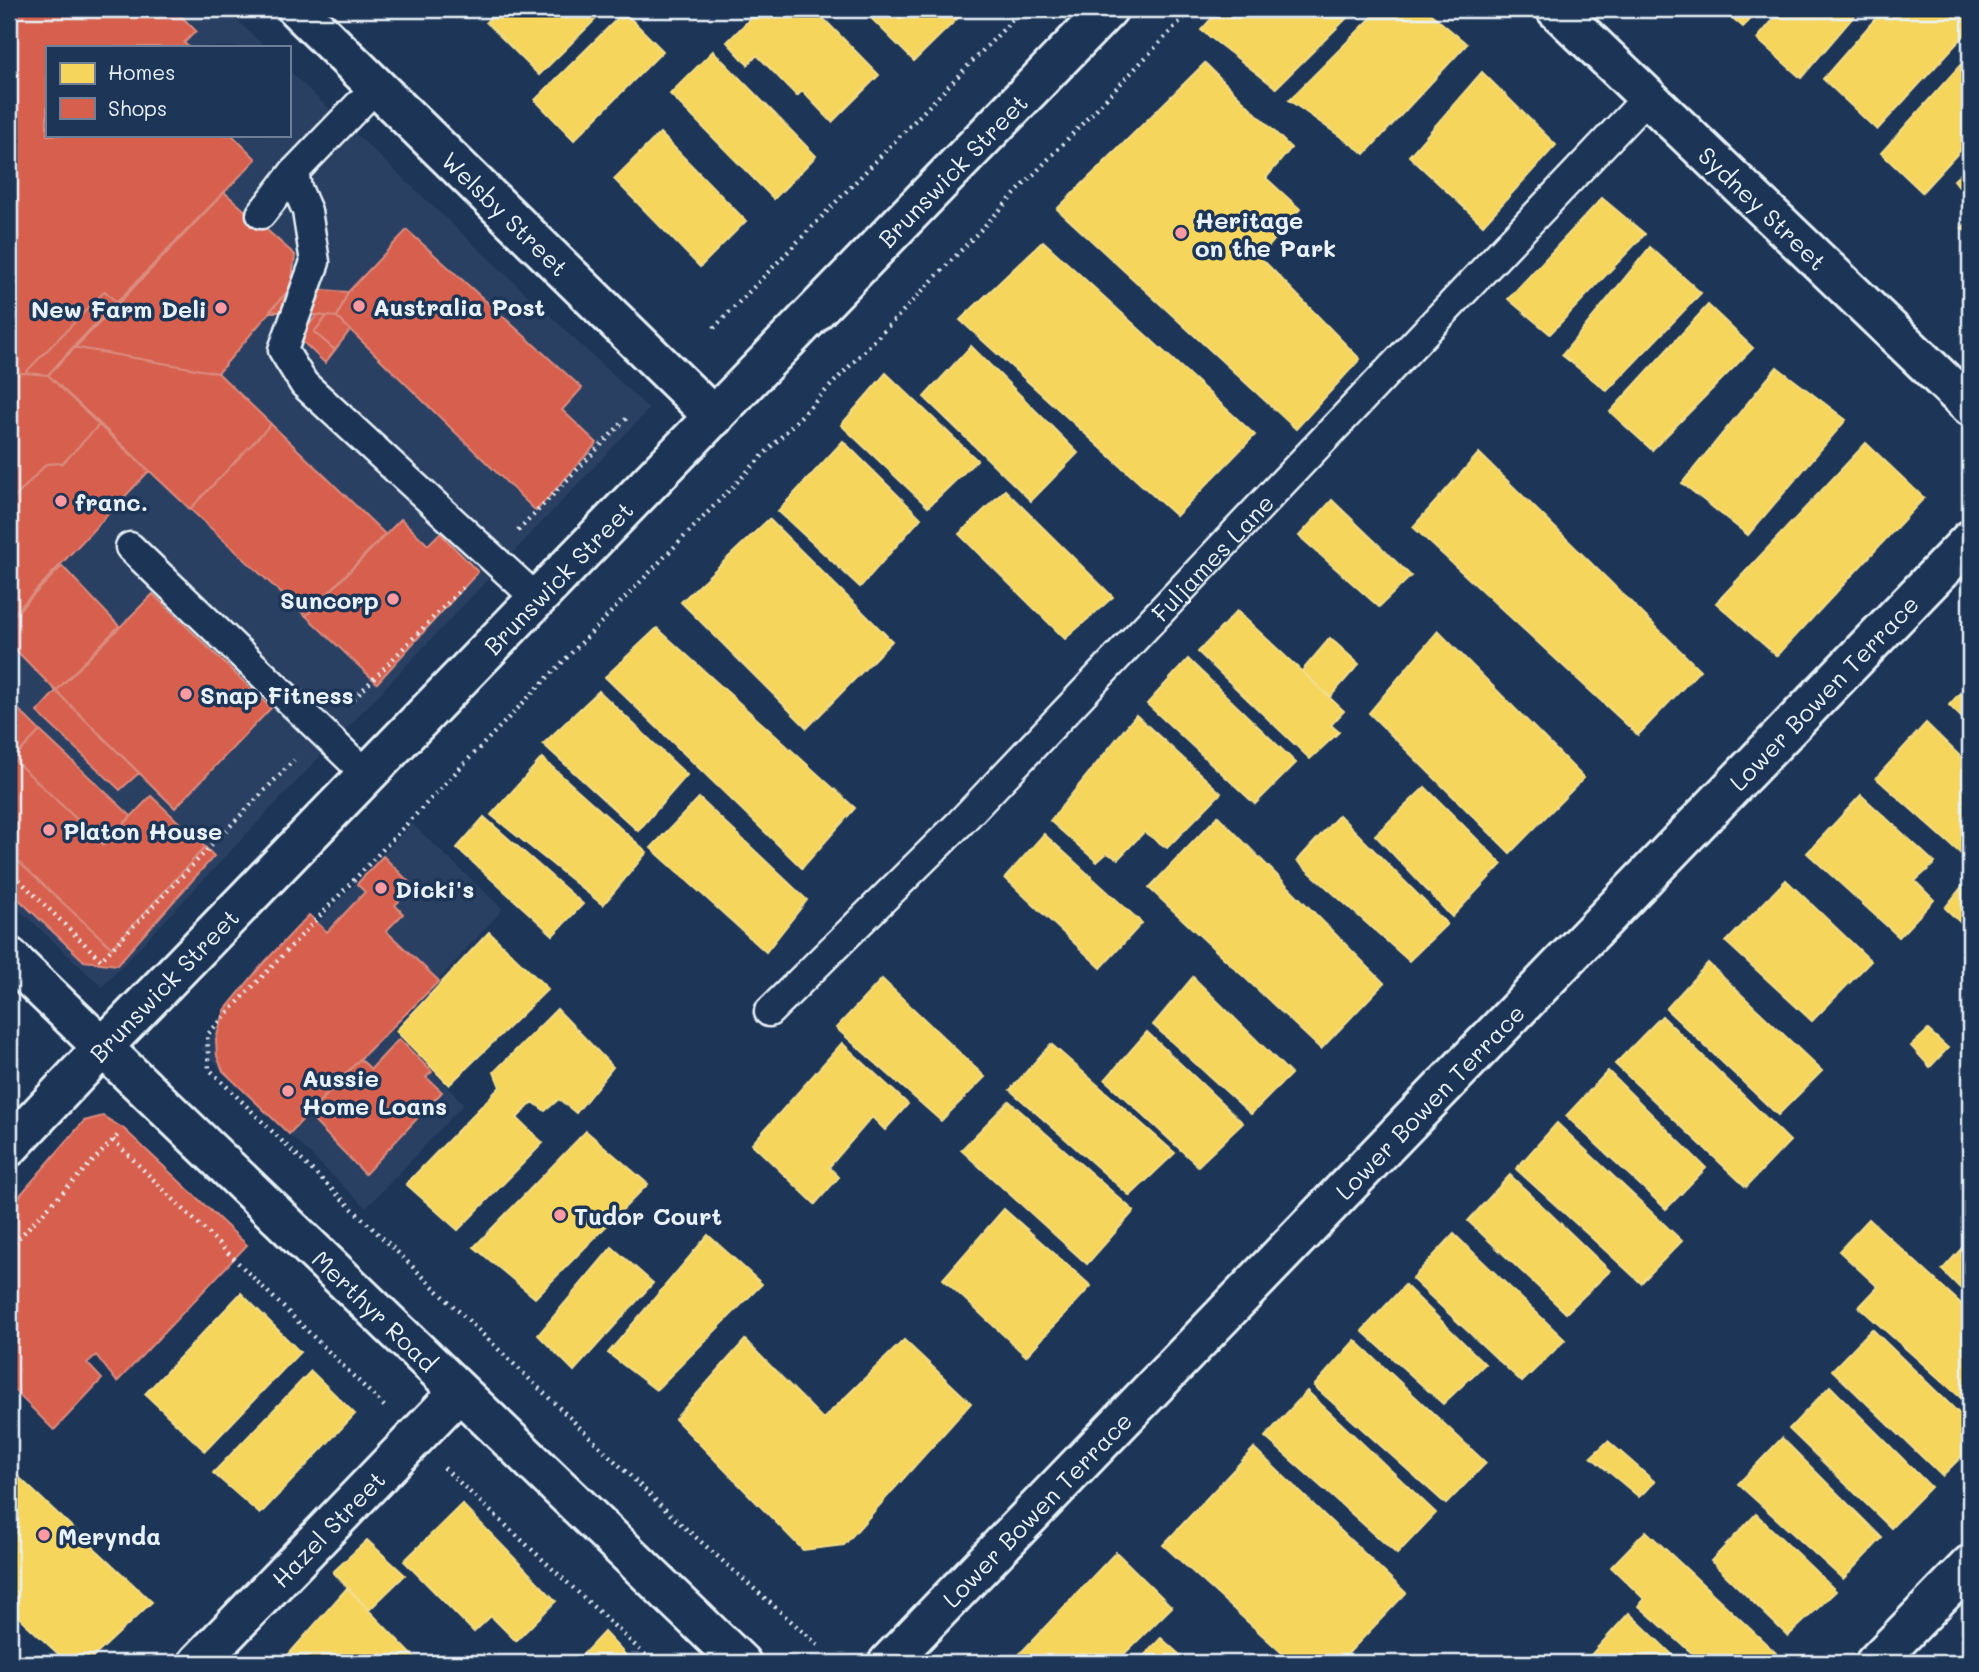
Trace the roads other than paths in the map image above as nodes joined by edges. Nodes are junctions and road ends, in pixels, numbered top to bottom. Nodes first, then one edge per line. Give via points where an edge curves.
1 (297, 9) edge
2 (1108, 9) edge
3 (1556, 9) edge
4 (377, 86) junction
5 (1648, 97) junction
6 (294, 172) junction
7 (261, 214) dead end
8 (1970, 406) edge
9 (714, 417) junction
10 (1970, 540) edge
11 (130, 547) dead end
12 (537, 599) junction
13 (367, 775) junction
14 (9, 957) edge
15 (769, 1012) dead end
16 (103, 1047) junction
17 (9, 1147) edge
18 (459, 1392) junction
19 (1970, 1564) edge
20 (198, 1663) edge
21 (741, 1663) edge
22 (888, 1663) edge
23 (1875, 1663) edge

1 - 4 street, Welsby Street
2 - 9 street, Brunswick Street
3 - 5 street, Sydney Street
4 - 6 lane
4 - 9 street, Welsby Street
5 - 8 street, Sydney Street
5 - 15 lane, Fuljames Lane via 969,814
6 - 7 lane
6 - 12 lane via 307,211 315,262 283,350 304,384
9 - 12 street, Brunswick Street
10 - 22 street, Lower Bowen Terrace
11 - 13 lane
12 - 13 street, Brunswick Street
13 - 16 street, Brunswick Street
14 - 16 street, Merthyr Road
16 - 17 street, Brunswick Street
16 - 18 street, Merthyr Road
18 - 20 street, Hazel Street
18 - 21 street, Merthyr Road
19 - 23 street

